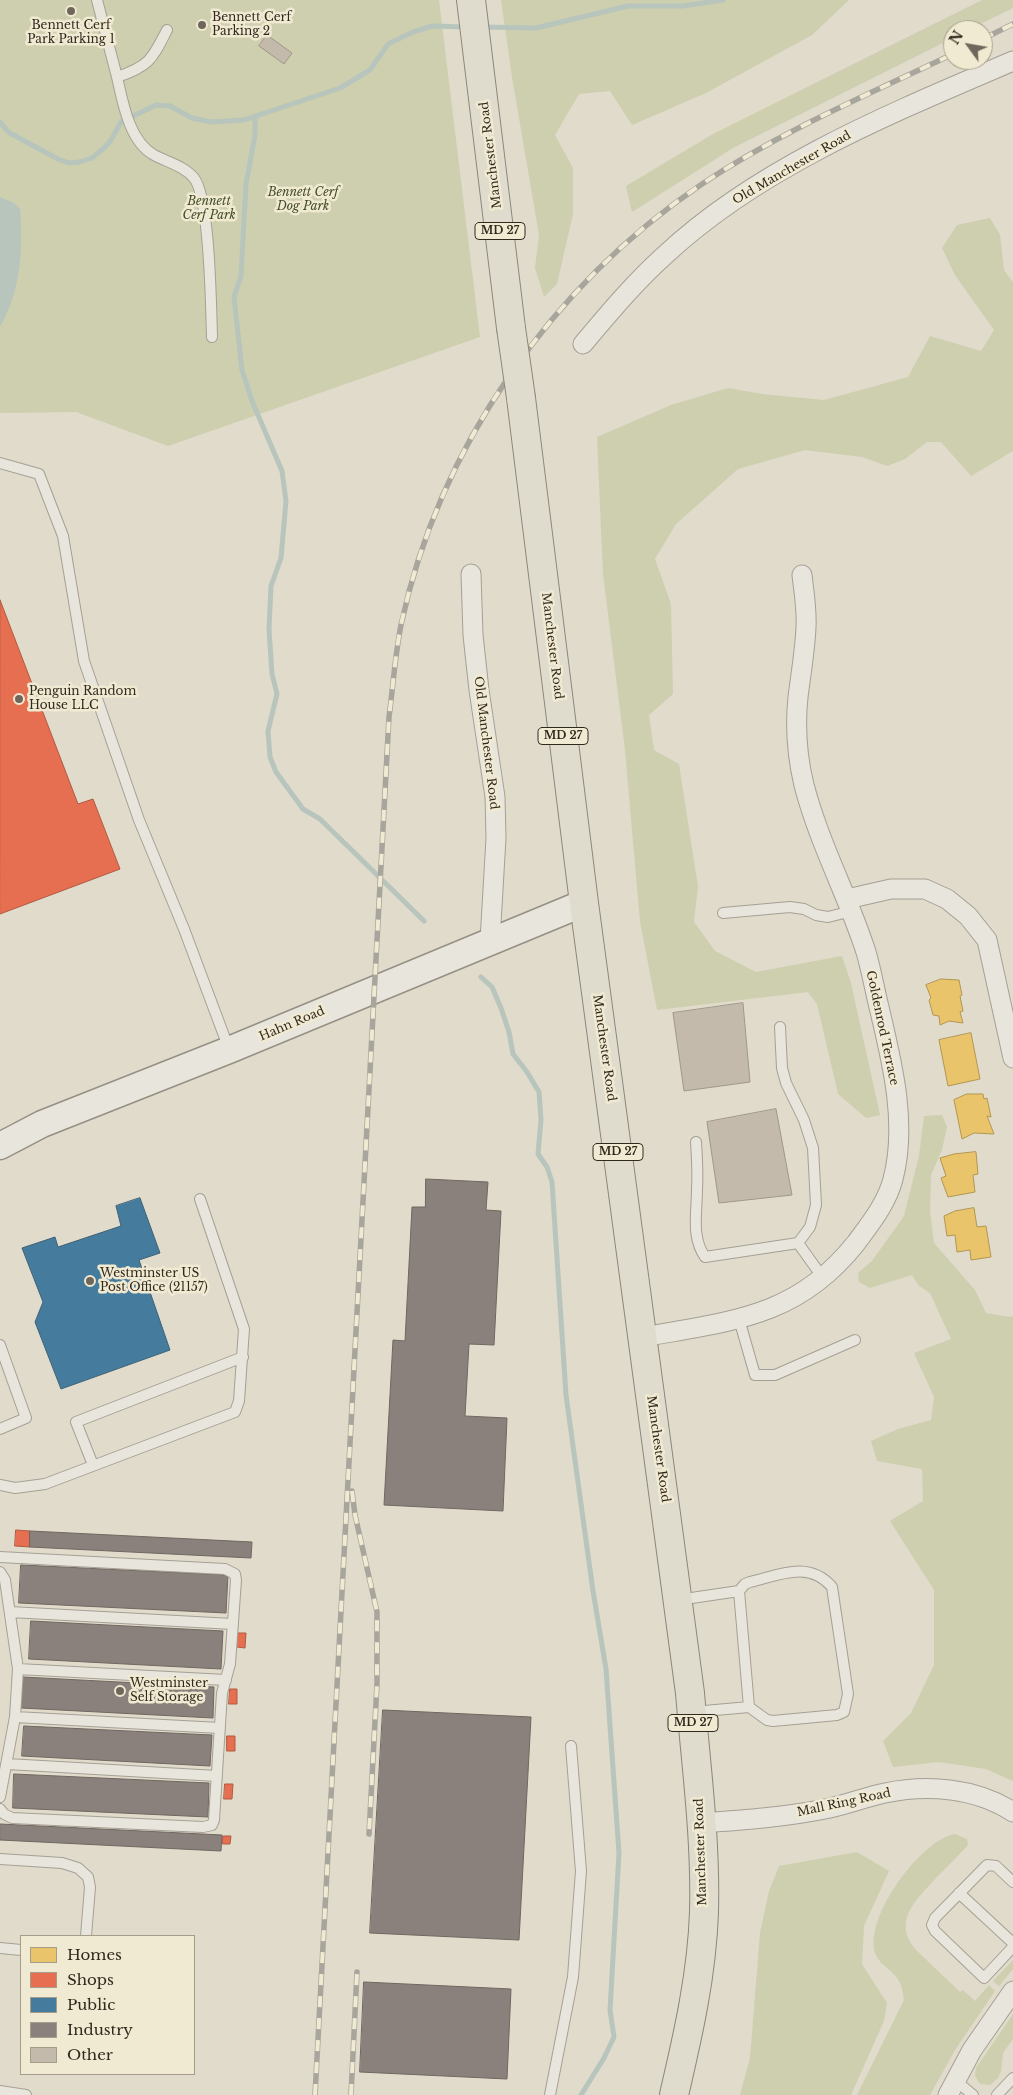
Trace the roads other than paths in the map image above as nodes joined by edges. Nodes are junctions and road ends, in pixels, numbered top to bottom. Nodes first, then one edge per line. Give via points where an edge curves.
1 (97, 0) edge
2 (471, 0) edge
3 (168, 30) dead end
4 (1013, 61) edge
5 (117, 77) junction
6 (212, 337) dead end
7 (583, 344) dead end
8 (0, 463) edge
9 (470, 574) dead end
10 (802, 575) dead end
11 (584, 903) junction
12 (849, 905) junction
13 (722, 913) dead end
14 (490, 941) junction
15 (780, 1028) dead end
16 (229, 1050) junction
17 (1013, 1058) edge
18 (696, 1142) dead end
19 (0, 1146) edge
20 (200, 1199) dead end
21 (798, 1243) junction
22 (823, 1278) junction
23 (738, 1319) junction
24 (643, 1337) junction
25 (855, 1340) dead end
26 (0, 1345) edge
27 (243, 1357) junction
28 (0, 1429) edge
29 (93, 1465) junction
30 (0, 1485) edge
31 (0, 1557) edge
32 (0, 1572) edge
33 (739, 1591) junction
34 (678, 1600) junction
35 (10, 1612) junction
36 (233, 1624) junction
37 (18, 1669) junction
38 (226, 1680) junction
39 (750, 1707) junction
40 (692, 1712) junction
41 (16, 1717) junction
42 (220, 1728) junction
43 (571, 1746) dead end
44 (7, 1764) junction
45 (217, 1776) junction
46 (0, 1797) edge
47 (0, 1809) edge
48 (1013, 1812) edge
49 (701, 1823) junction
50 (0, 1859) edge
51 (1013, 1882) edge
52 (959, 1893) junction
53 (86, 1935) edge
54 (1013, 1942) edge
55 (1013, 1947) edge
56 (0, 1948) edge
57 (20, 1950) edge
58 (1013, 1991) edge
59 (1013, 2078) edge
60 (952, 2087) edge
61 (0, 2091) edge
62 (14, 2094) edge
63 (26, 2095) edge
64 (550, 2095) edge
65 (674, 2095) edge
66 (973, 2095) edge
67 (998, 2095) edge

1 - 5 lane
2 - 11 main road, Manchester Road / MD 27, bridge
3 - 5 lane via 151,60
4 - 7 street, Old Manchester Road via 852,133 746,191 665,254
5 - 6 lane via 124,106 143,146 188,172 199,187 208,244
8 - 16 lane via 39,474 63,536 84,661 139,820
9 - 14 street, Old Manchester Road via 477,672 495,798 496,846
10 - 12 street, Goldenrod Terrace via 806,625 796,733 799,763 813,817
11 - 14 main road, Hahn Road
11 - 24 main road, Manchester Road / MD 27
12 - 13 lane via 828,917 790,907
12 - 17 street via 891,889 926,889 947,899 968,916 987,940
12 - 22 street, Goldenrod Terrace via 866,955 894,1080 899,1128 897,1162 882,1206 852,1248
14 - 16 main road, Hahn Road
15 - 21 lane via 786,1083 813,1148 816,1205 810,1227
16 - 19 main road, Hahn Road via 42,1124
18 - 21 lane via 696,1226 699,1248 705,1257
20 - 27 lane via 244,1329
21 - 22 lane
22 - 23 street, Goldenrod Terrace via 772,1308
23 - 24 street, Goldenrod Terrace
23 - 25 lane via 755,1375 774,1375
24 - 34 main road, Manchester Road / MD 27
26 - 28 lane via 26,1418
27 - 29 lane via 240,1401 235,1412
27 - 29 lane via 76,1422
29 - 30 lane via 45,1484 15,1488
31 - 36 lane via 228,1569 236,1576
32 - 35 lane via 5,1580
33 - 34 lane
33 - 39 lane
33 - 39 lane via 750,1582 796,1571 813,1572 826,1580 832,1587 848,1694 844,1712 837,1715 773,1721
34 - 40 main road, Manchester Road / MD 27
35 - 36 lane
35 - 37 lane
36 - 38 lane
37 - 38 lane
37 - 41 lane
38 - 42 lane
39 - 40 lane
40 - 49 main road, Manchester Road / MD 27
41 - 42 lane
41 - 44 lane
42 - 45 lane
43 - 64 lane via 581,1871 573,1978
44 - 45 lane
44 - 46 lane
45 - 47 lane via 214,1820 207,1827 12,1818
48 - 49 street, Mall Ring Road via 972,1792 930,1788 886,1793 830,1808 771,1818
49 - 65 main road, Manchester Road / MD 27 via 704,1912 697,1983
50 - 53 lane via 62,1863 78,1868 88,1877 90,1887
51 - 52 lane via 990,1864 984,1866
52 - 54 lane
52 - 55 lane via 933,1921 935,1931 984,1978
56 - 57 lane
58 - 60 street via 991,2020
59 - 67 lane
60 - 66 lane
61 - 62 lane
62 - 63 lane

